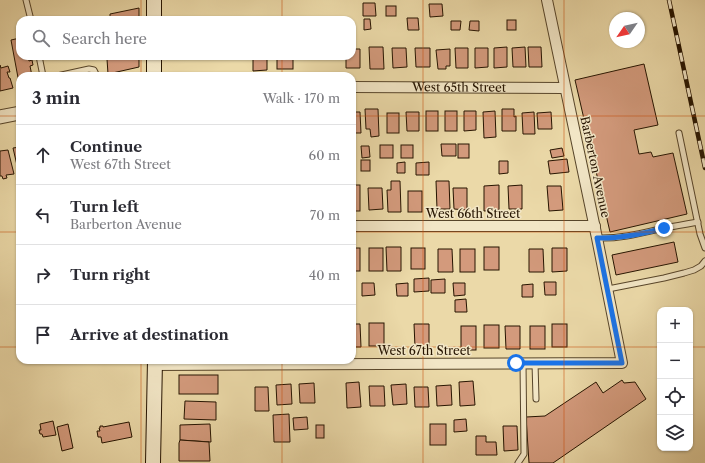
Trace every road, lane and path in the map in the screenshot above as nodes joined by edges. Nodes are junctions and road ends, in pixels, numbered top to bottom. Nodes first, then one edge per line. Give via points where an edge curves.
1 (26, 0) edge
2 (154, 0) edge
3 (547, 0) edge
4 (30, 16) edge
5 (154, 16) edge
6 (40, 60) edge
7 (154, 60) edge
8 (42, 72) edge
9 (75, 72) edge
10 (95, 72) edge
11 (154, 72) edge
12 (356, 87) edge
13 (565, 88) junction
14 (16, 114) edge
15 (0, 117) edge
16 (679, 133) dead end
17 (698, 222) junction
18 (356, 226) edge
19 (595, 226) junction
20 (597, 238) junction
21 (705, 248) edge
22 (705, 261) edge
23 (608, 289) junction
24 (356, 363) edge
25 (523, 363) junction
26 (535, 363) junction
27 (622, 363) joint
28 (154, 364) edge
29 (536, 399) dead end
30 (153, 463) edge
31 (518, 463) edge

1 - 4 lane
2 - 5 main road
3 - 13 street, Barberton Avenue
6 - 8 lane
7 - 11 main road
9 - 10 lane via 89,69
12 - 13 street, West 65th Street
13 - 19 street, Barberton Avenue
14 - 15 street
16 - 17 lane
17 - 20 lane via 638,235
17 - 21 lane
18 - 19 street, West 66th Street
19 - 20 street, Barberton Avenue
20 - 23 street, Barberton Avenue
22 - 23 lane via 694,270 684,273
23 - 27 street, Barberton Avenue
24 - 25 street, West 67th Street
25 - 26 street, West 67th Street
25 - 31 lane via 524,454
26 - 27 street, West 67th Street
26 - 29 lane
28 - 30 main road

